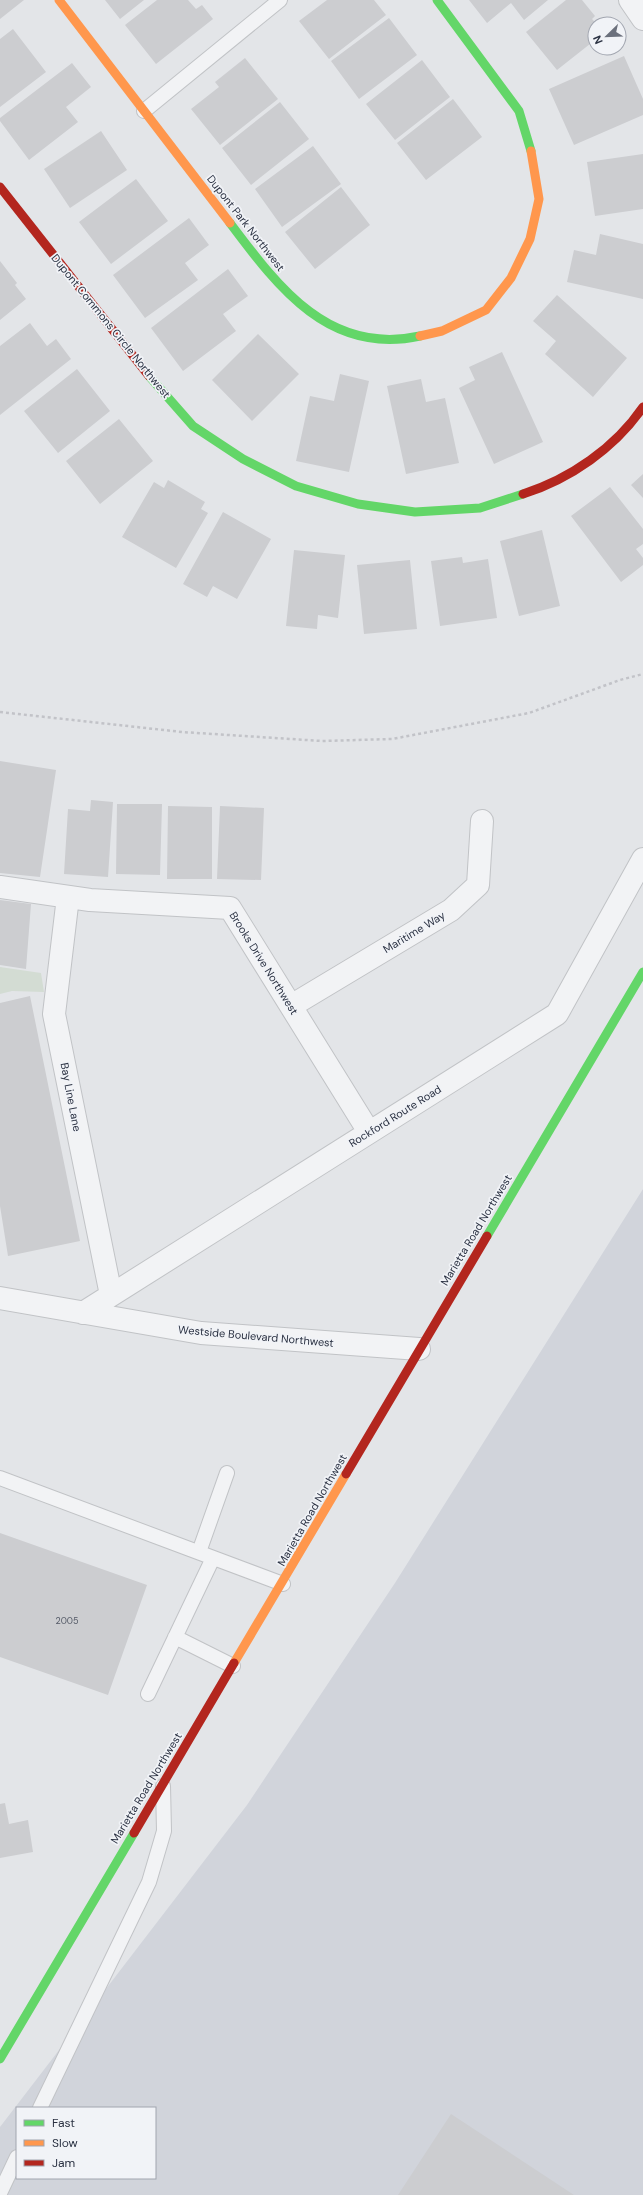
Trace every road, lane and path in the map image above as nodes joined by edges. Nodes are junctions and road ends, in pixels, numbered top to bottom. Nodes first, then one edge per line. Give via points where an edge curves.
1 (59, 0) edge
2 (280, 0) edge
3 (437, 0) edge
4 (630, 0) edge
5 (643, 19) edge
6 (144, 111) junction
7 (0, 187) edge
8 (643, 406) edge
9 (643, 674) edge
10 (0, 712) edge
11 (482, 821) dead end
12 (643, 859) edge
13 (0, 887) edge
14 (68, 897) junction
15 (643, 972) edge
16 (291, 1006) junction
17 (369, 1132) junction
18 (111, 1295) junction
19 (0, 1298) edge
20 (83, 1313) junction
21 (419, 1349) junction
22 (227, 1473) dead end
23 (0, 1478) edge
24 (199, 1552) junction
25 (213, 1558) junction
26 (283, 1584) junction
27 (176, 1638) junction
28 (233, 1666) junction
29 (148, 1694) dead end
30 (163, 1782) junction
31 (0, 2059) edge
32 (40, 2107) edge
33 (16, 2158) edge
34 (0, 2193) edge

1 - 6 street, Dupont Park Northwest
2 - 6 lane
3 - 6 street, Dupont Park Northwest via 519,111 533,157 539,199 530,239 511,278 486,310 442,331 405,339 368,337 330,326 299,305 259,262
4 - 5 street
7 - 8 street, Dupont Commons Circle Northwest via 130,354 194,426 243,459 296,486 358,504 415,512 480,508 536,490 588,464 635,419
9 - 10 path via 529,713 392,739 322,741 182,732
11 - 16 street, Maritime Way via 478,885 451,910
12 - 17 street, Rockford Route Road via 557,1014
13 - 14 street, Brooks Drive Northwest
14 - 16 street, Brooks Drive Northwest via 230,908
14 - 18 street, Bay Line Lane via 54,1014
15 - 21 street, Marietta Road Northwest
16 - 17 street, Brooks Drive Northwest
17 - 18 street, Rockford Route Road
18 - 20 street, Rockford Route Road
19 - 20 street, Westside Boulevard Northwest
20 - 21 street, Westside Boulevard Northwest via 201,1333
21 - 26 street, Marietta Road Northwest
22 - 24 lane
23 - 24 lane
24 - 25 lane
25 - 26 lane
25 - 27 lane
26 - 28 street, Marietta Road Northwest
27 - 28 lane
27 - 29 lane
28 - 30 street, Marietta Road Northwest
30 - 31 street, Marietta Road Northwest
30 - 32 lane via 164,1831 149,1882
33 - 34 lane

